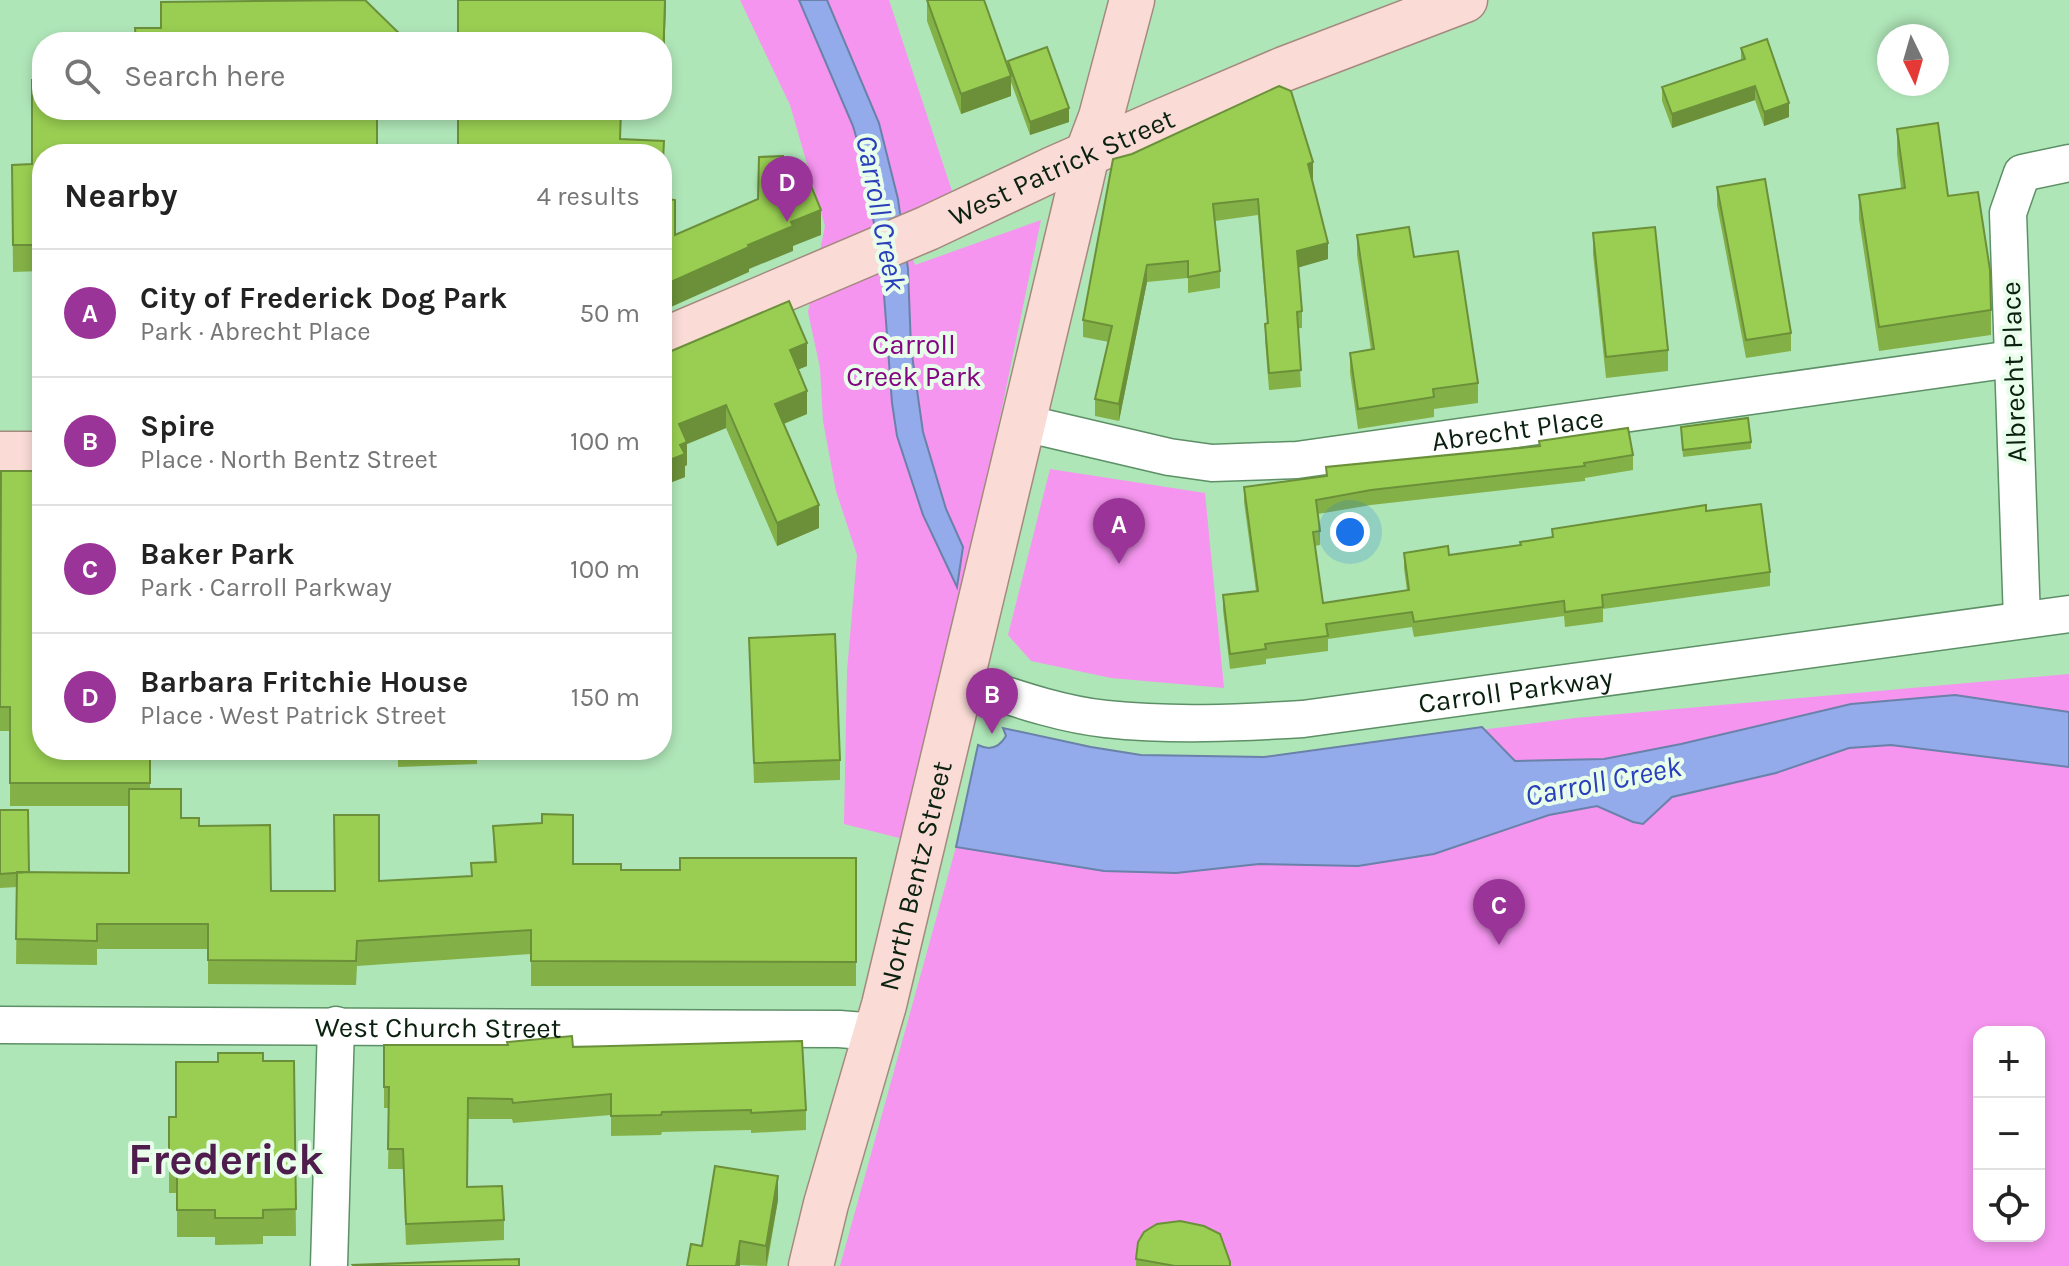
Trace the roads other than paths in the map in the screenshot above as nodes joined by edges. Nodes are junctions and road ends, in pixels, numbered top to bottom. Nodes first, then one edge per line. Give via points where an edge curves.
1 (1132, 0) edge
2 (1465, 0) edge
3 (1087, 154) junction
4 (2069, 163) edge
5 (672, 337) edge
6 (2012, 359) junction
7 (1024, 423) junction
8 (0, 454) edge
9 (32, 454) edge
10 (2069, 614) edge
11 (2022, 620) junction
12 (963, 681) junction
13 (0, 1025) edge
14 (336, 1025) junction
15 (877, 1032) junction
16 (329, 1266) edge
17 (811, 1266) edge

1 - 3 main road, North Bentz Street
2 - 3 main road, West Patrick Street via 1284,69
3 - 5 main road, West Patrick Street
3 - 7 main road, North Bentz Street
4 - 6 street, Albrecht Place via 2022,173 2008,213
6 - 7 street, Abrecht Place via 1297,460 1212,463
6 - 11 street, Albrecht Place
7 - 12 main road, North Bentz Street
8 - 9 main road
10 - 11 street, Carroll Parkway
11 - 12 street, Carroll Parkway via 1303,719 1201,725 1103,719
12 - 15 main road, North Bentz Street
13 - 14 street, West Church Street
14 - 15 street, West Church Street
14 - 16 street
15 - 17 main road, North Bentz Street

